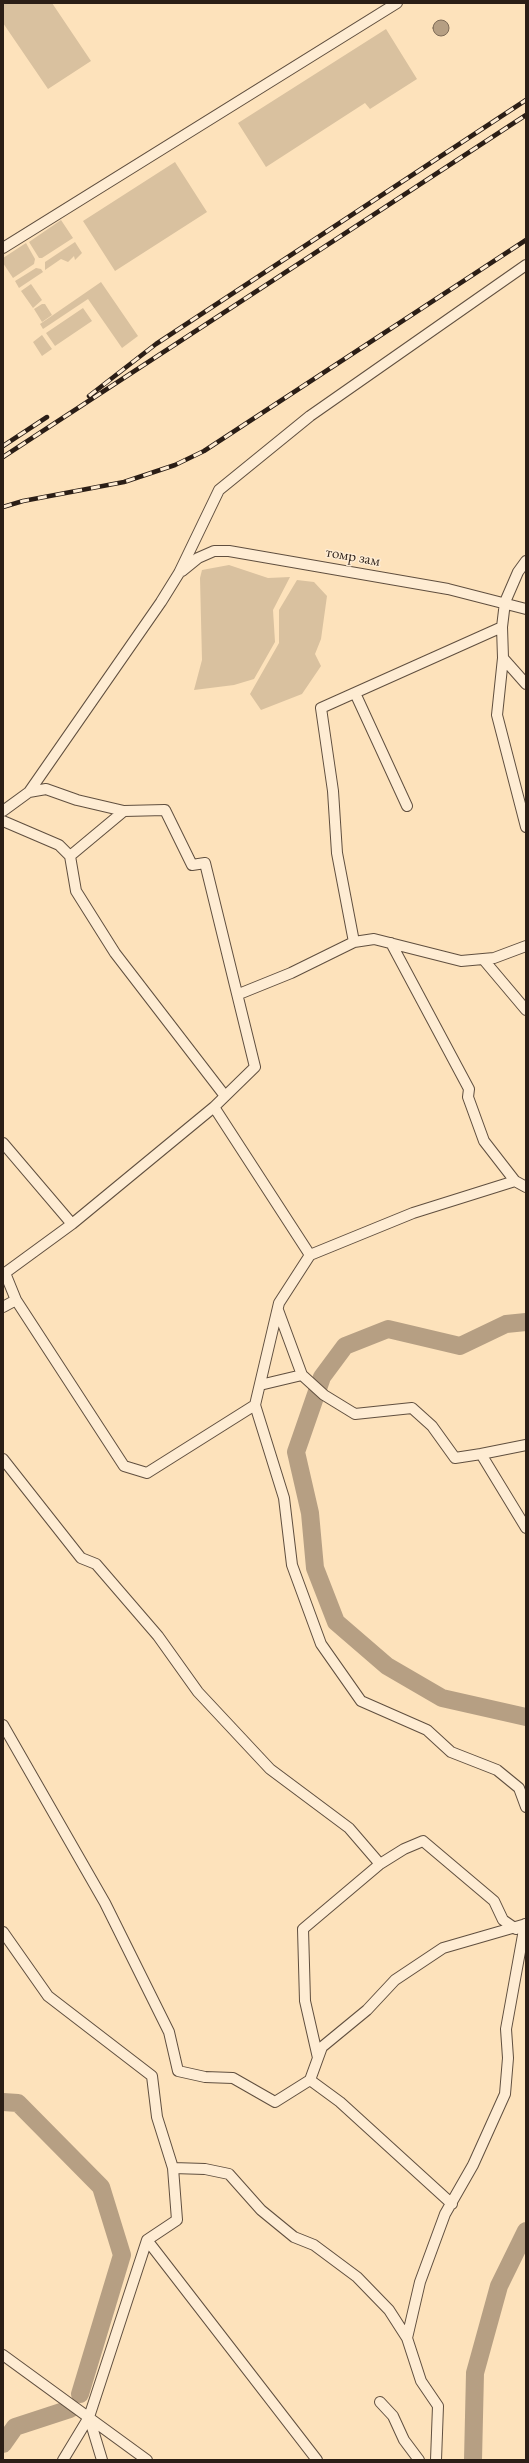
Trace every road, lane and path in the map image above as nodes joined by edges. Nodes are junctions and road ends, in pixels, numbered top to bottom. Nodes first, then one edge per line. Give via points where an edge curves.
1 (397, 3) edge
2 (3, 248) edge
3 (526, 265) edge
4 (526, 561) edge
5 (179, 573) junction
6 (506, 602) junction
7 (526, 609) edge
8 (502, 627) junction
9 (504, 658) junction
10 (526, 684) edge
11 (355, 693) junction
12 (29, 792) junction
13 (407, 806) dead end
14 (3, 811) edge
15 (124, 811) junction
16 (3, 822) edge
17 (526, 827) edge
18 (70, 856) junction
19 (354, 942) junction
20 (390, 943) junction
21 (526, 946) edge
22 (484, 959) junction
23 (239, 994) junction
24 (526, 1010) edge
25 (226, 1096) junction
26 (214, 1107) junction
27 (3, 1143) edge
28 (514, 1181) junction
29 (526, 1187) edge
30 (72, 1224) junction
31 (310, 1255) junction
32 (16, 1300) junction
33 (3, 1307) edge
34 (278, 1310) junction
35 (302, 1375) junction
36 (260, 1385) junction
37 (255, 1405) junction
38 (526, 1446) edge
39 (481, 1454) junction
40 (3, 1459) edge
41 (526, 1528) edge
42 (3, 1725) edge
43 (526, 1806) edge
44 (380, 1864) junction
45 (522, 1926) edge
46 (3, 1932) edge
47 (318, 2058) junction
48 (310, 2080) junction
49 (173, 2168) junction
50 (452, 2204) junction
51 (147, 2240) junction
52 (407, 2338) junction
53 (3, 2355) edge
54 (380, 2402) dead end
55 (89, 2417) junction
56 (63, 2460) edge
57 (102, 2460) edge
58 (147, 2460) edge
59 (317, 2460) edge
60 (419, 2460) edge
61 (436, 2460) edge

1 - 2 street
3 - 5 street via 310,416 219,490
4 - 6 street via 518,572
5 - 6 street, томр зам via 198,558 214,551 229,551 448,589
5 - 12 street via 162,602
6 - 7 street, томр зам
6 - 8 street
8 - 9 street
8 - 11 street
9 - 10 street
9 - 17 street via 497,715
11 - 13 street
11 - 19 street via 321,708 333,791 337,853
12 - 14 street
12 - 15 street via 46,789 77,800
15 - 18 street
15 - 23 street via 165,810 192,865 205,863
16 - 18 street via 59,845
18 - 25 street via 76,891 115,953
19 - 20 street via 374,940
19 - 23 street via 291,973
20 - 22 street via 461,962
20 - 28 street via 469,1089 468,1097 484,1140
21 - 22 street via 494,958
22 - 24 street
23 - 25 street via 255,1067
25 - 26 street
26 - 30 street
26 - 31 street
27 - 30 street
28 - 29 street
28 - 31 street via 413,1212
30 - 32 street via 5,1273
31 - 34 street via 279,1303
32 - 33 street
32 - 37 street via 124,1466 147,1473
34 - 35 street
34 - 36 street
35 - 36 street
35 - 39 street via 324,1395 355,1414 412,1408 432,1426 455,1458
36 - 37 street
37 - 43 street via 284,1498 292,1565 321,1644 361,1701 427,1730 451,1752 497,1770 519,1788
38 - 39 street
39 - 41 street
40 - 44 street via 81,1558 96,1564 158,1636 198,1692 270,1769 349,1828
42 - 48 street via 105,1903 169,2032 178,2071 205,2077 233,2078 275,2102
44 - 45 street via 423,1841 494,1901 503,1920
44 - 47 street via 303,1929 305,2001
45 - 47 street via 443,1948 395,1980 367,2010 322,2047
45 - 50 street via 506,2029 508,2058 505,2094
46 - 49 street via 48,1996 152,2076 157,2117
47 - 48 street
48 - 50 street via 340,2102
49 - 51 street via 177,2220
49 - 52 street via 205,2169 229,2174 261,2210 294,2236 314,2245 357,2277 389,2310
50 - 52 street via 445,2214 420,2282
51 - 55 street
51 - 59 street
52 - 61 street via 421,2381 438,2406
53 - 55 street
54 - 60 street via 393,2416 404,2440
55 - 56 street
55 - 57 street
55 - 58 street

